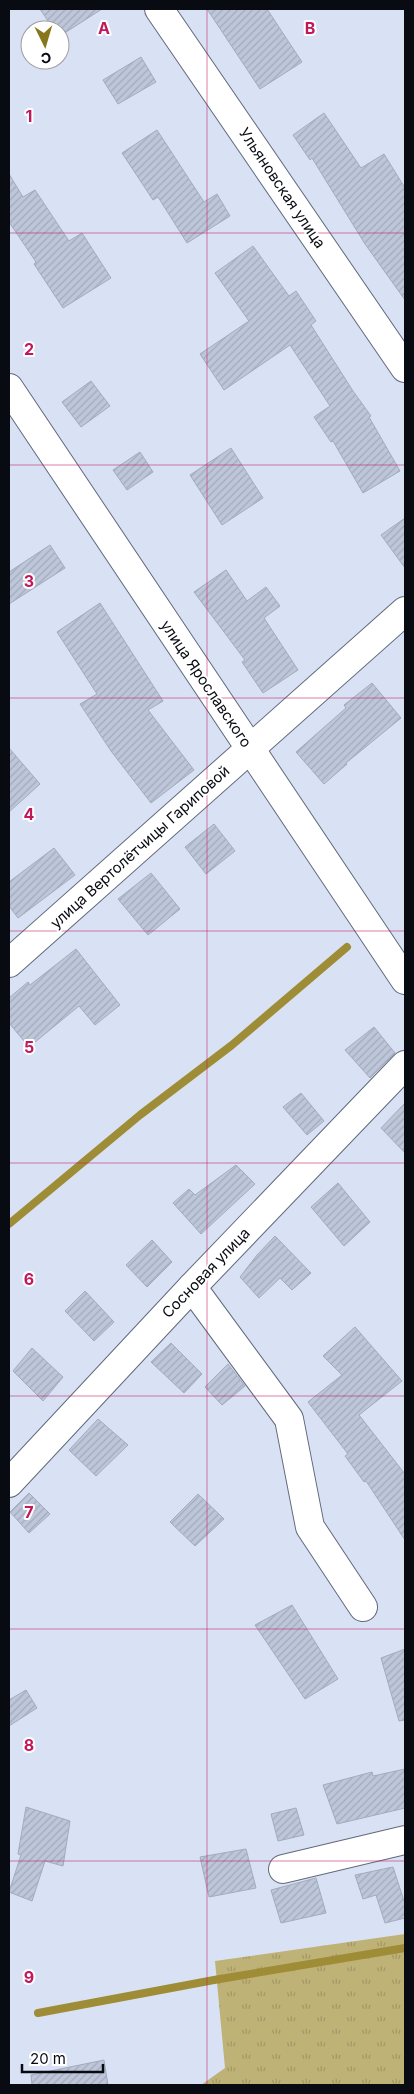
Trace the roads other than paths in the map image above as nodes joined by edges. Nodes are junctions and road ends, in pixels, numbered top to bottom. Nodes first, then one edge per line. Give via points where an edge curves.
1 (159, 9) edge
2 (405, 368) edge
3 (9, 388) edge
4 (405, 611) edge
5 (249, 749) junction
6 (10, 960) edge
7 (405, 980) edge
8 (405, 1065) edge
9 (192, 1288) junction
10 (9, 1482) edge
11 (363, 1607) dead end
12 (405, 1840) edge
13 (283, 1869) dead end

1 - 2 street, Ульяновская улица
3 - 5 street, улица Ярославского
4 - 5 street, улица Вертолётчицы Гариповой
5 - 6 street, улица Вертолётчицы Гариповой
5 - 7 street, улица Ярославского
8 - 9 street, Сосновая улица
9 - 10 street, Сосновая улица
9 - 11 street via 289,1420 310,1527
12 - 13 street

